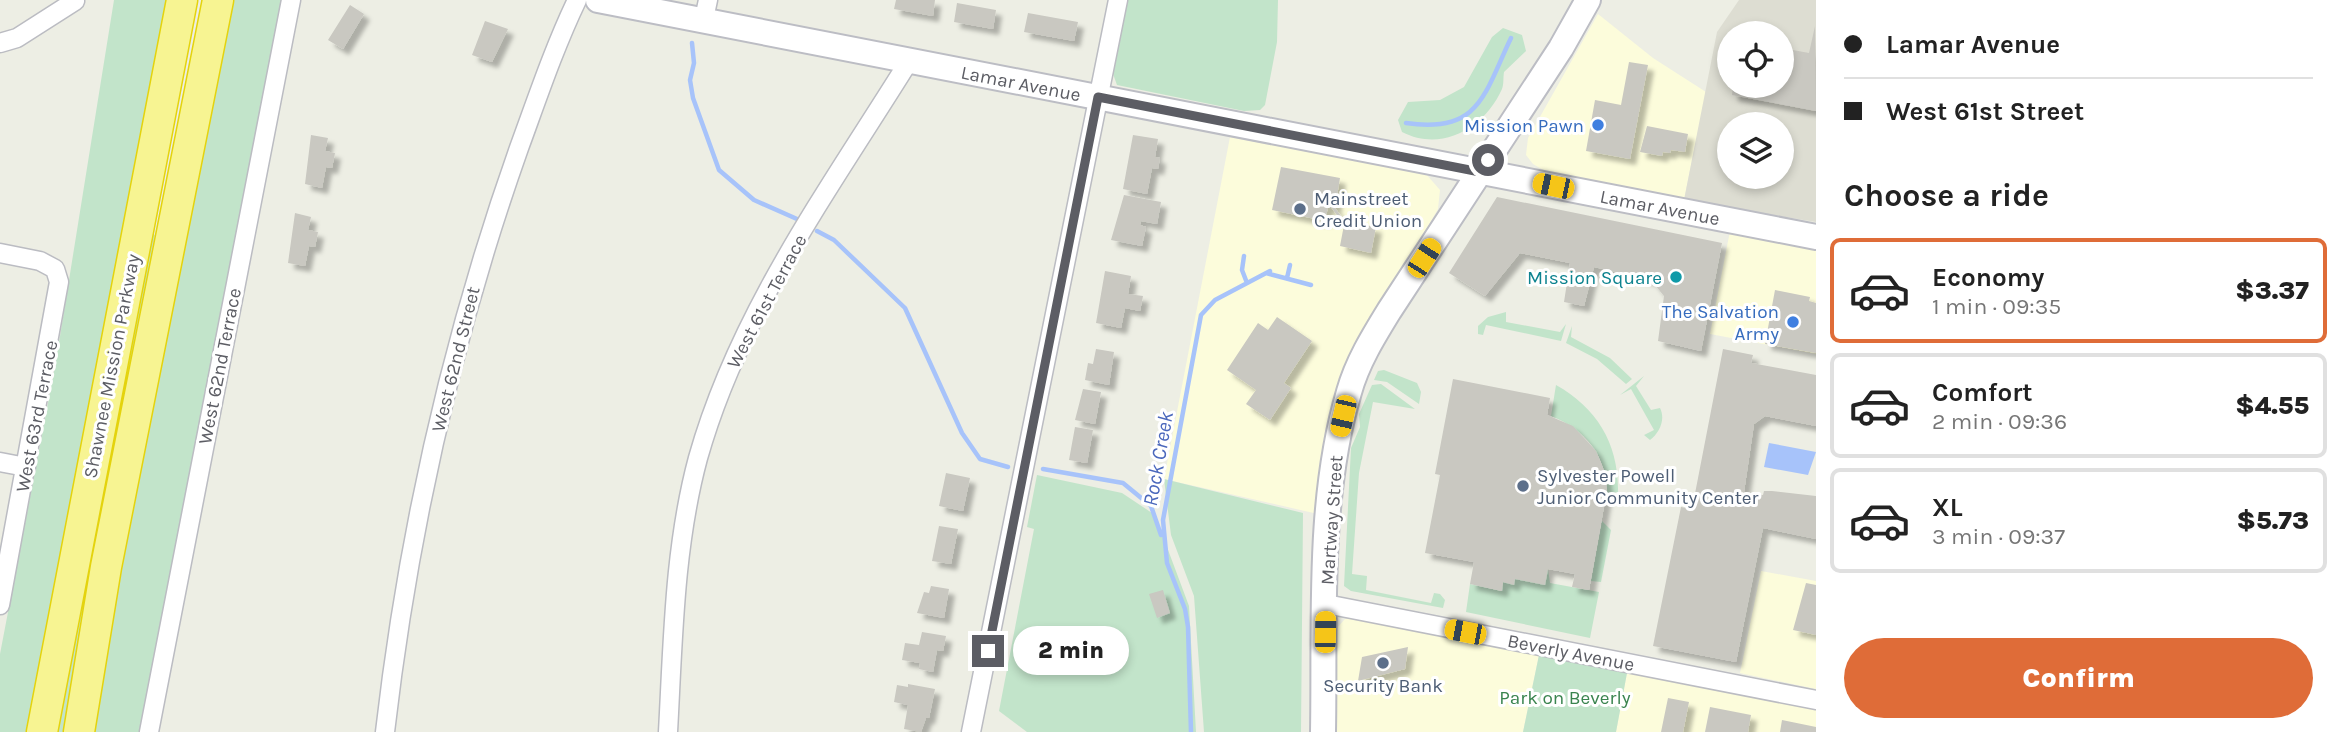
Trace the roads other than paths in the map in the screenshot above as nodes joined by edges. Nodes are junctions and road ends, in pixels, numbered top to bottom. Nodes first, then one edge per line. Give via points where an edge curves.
1 (182, 0) edge
2 (218, 0) edge
3 (291, 0) edge
4 (577, 0) edge
5 (598, 0) edge
6 (1118, 0) edge
7 (1588, 0) edge
8 (75, 1) edge
9 (706, 10) edge
10 (0, 43) edge
11 (909, 61) junction
12 (1098, 97) junction
13 (1480, 172) junction
14 (1816, 237) edge
15 (0, 253) edge
16 (0, 462) edge
17 (26, 467) junction
18 (1326, 604) junction
19 (0, 605) edge
20 (1816, 700) edge
21 (42, 732) edge
22 (79, 732) edge
23 (149, 732) edge
24 (385, 732) edge
25 (668, 732) edge
26 (971, 732) edge
27 (1323, 732) edge

1 - 21 highway, Shawnee Mission Parkway
2 - 22 highway, Shawnee Mission Parkway via 106,567
3 - 23 street, West 62nd Terrace
4 - 24 street, West 62nd Street via 498,207 463,323 407,575
5 - 9 street, Lamar Avenue
6 - 12 street
7 - 13 street, Martway Street
8 - 10 street via 17,38
9 - 11 street, Lamar Avenue
11 - 12 street, Lamar Avenue
11 - 25 street, West 61st Terrace via 773,279 736,349 712,412 680,554
12 - 13 street, Lamar Avenue
12 - 26 street
13 - 14 street, Lamar Avenue
13 - 18 street, Martway Street via 1382,322 1349,391 1330,488
15 - 17 street, West 63rd Terrace via 40,261 55,269 59,282
16 - 17 street
17 - 19 street, West 63rd Terrace
18 - 20 street, Beverly Avenue
18 - 27 street, Martway Street

